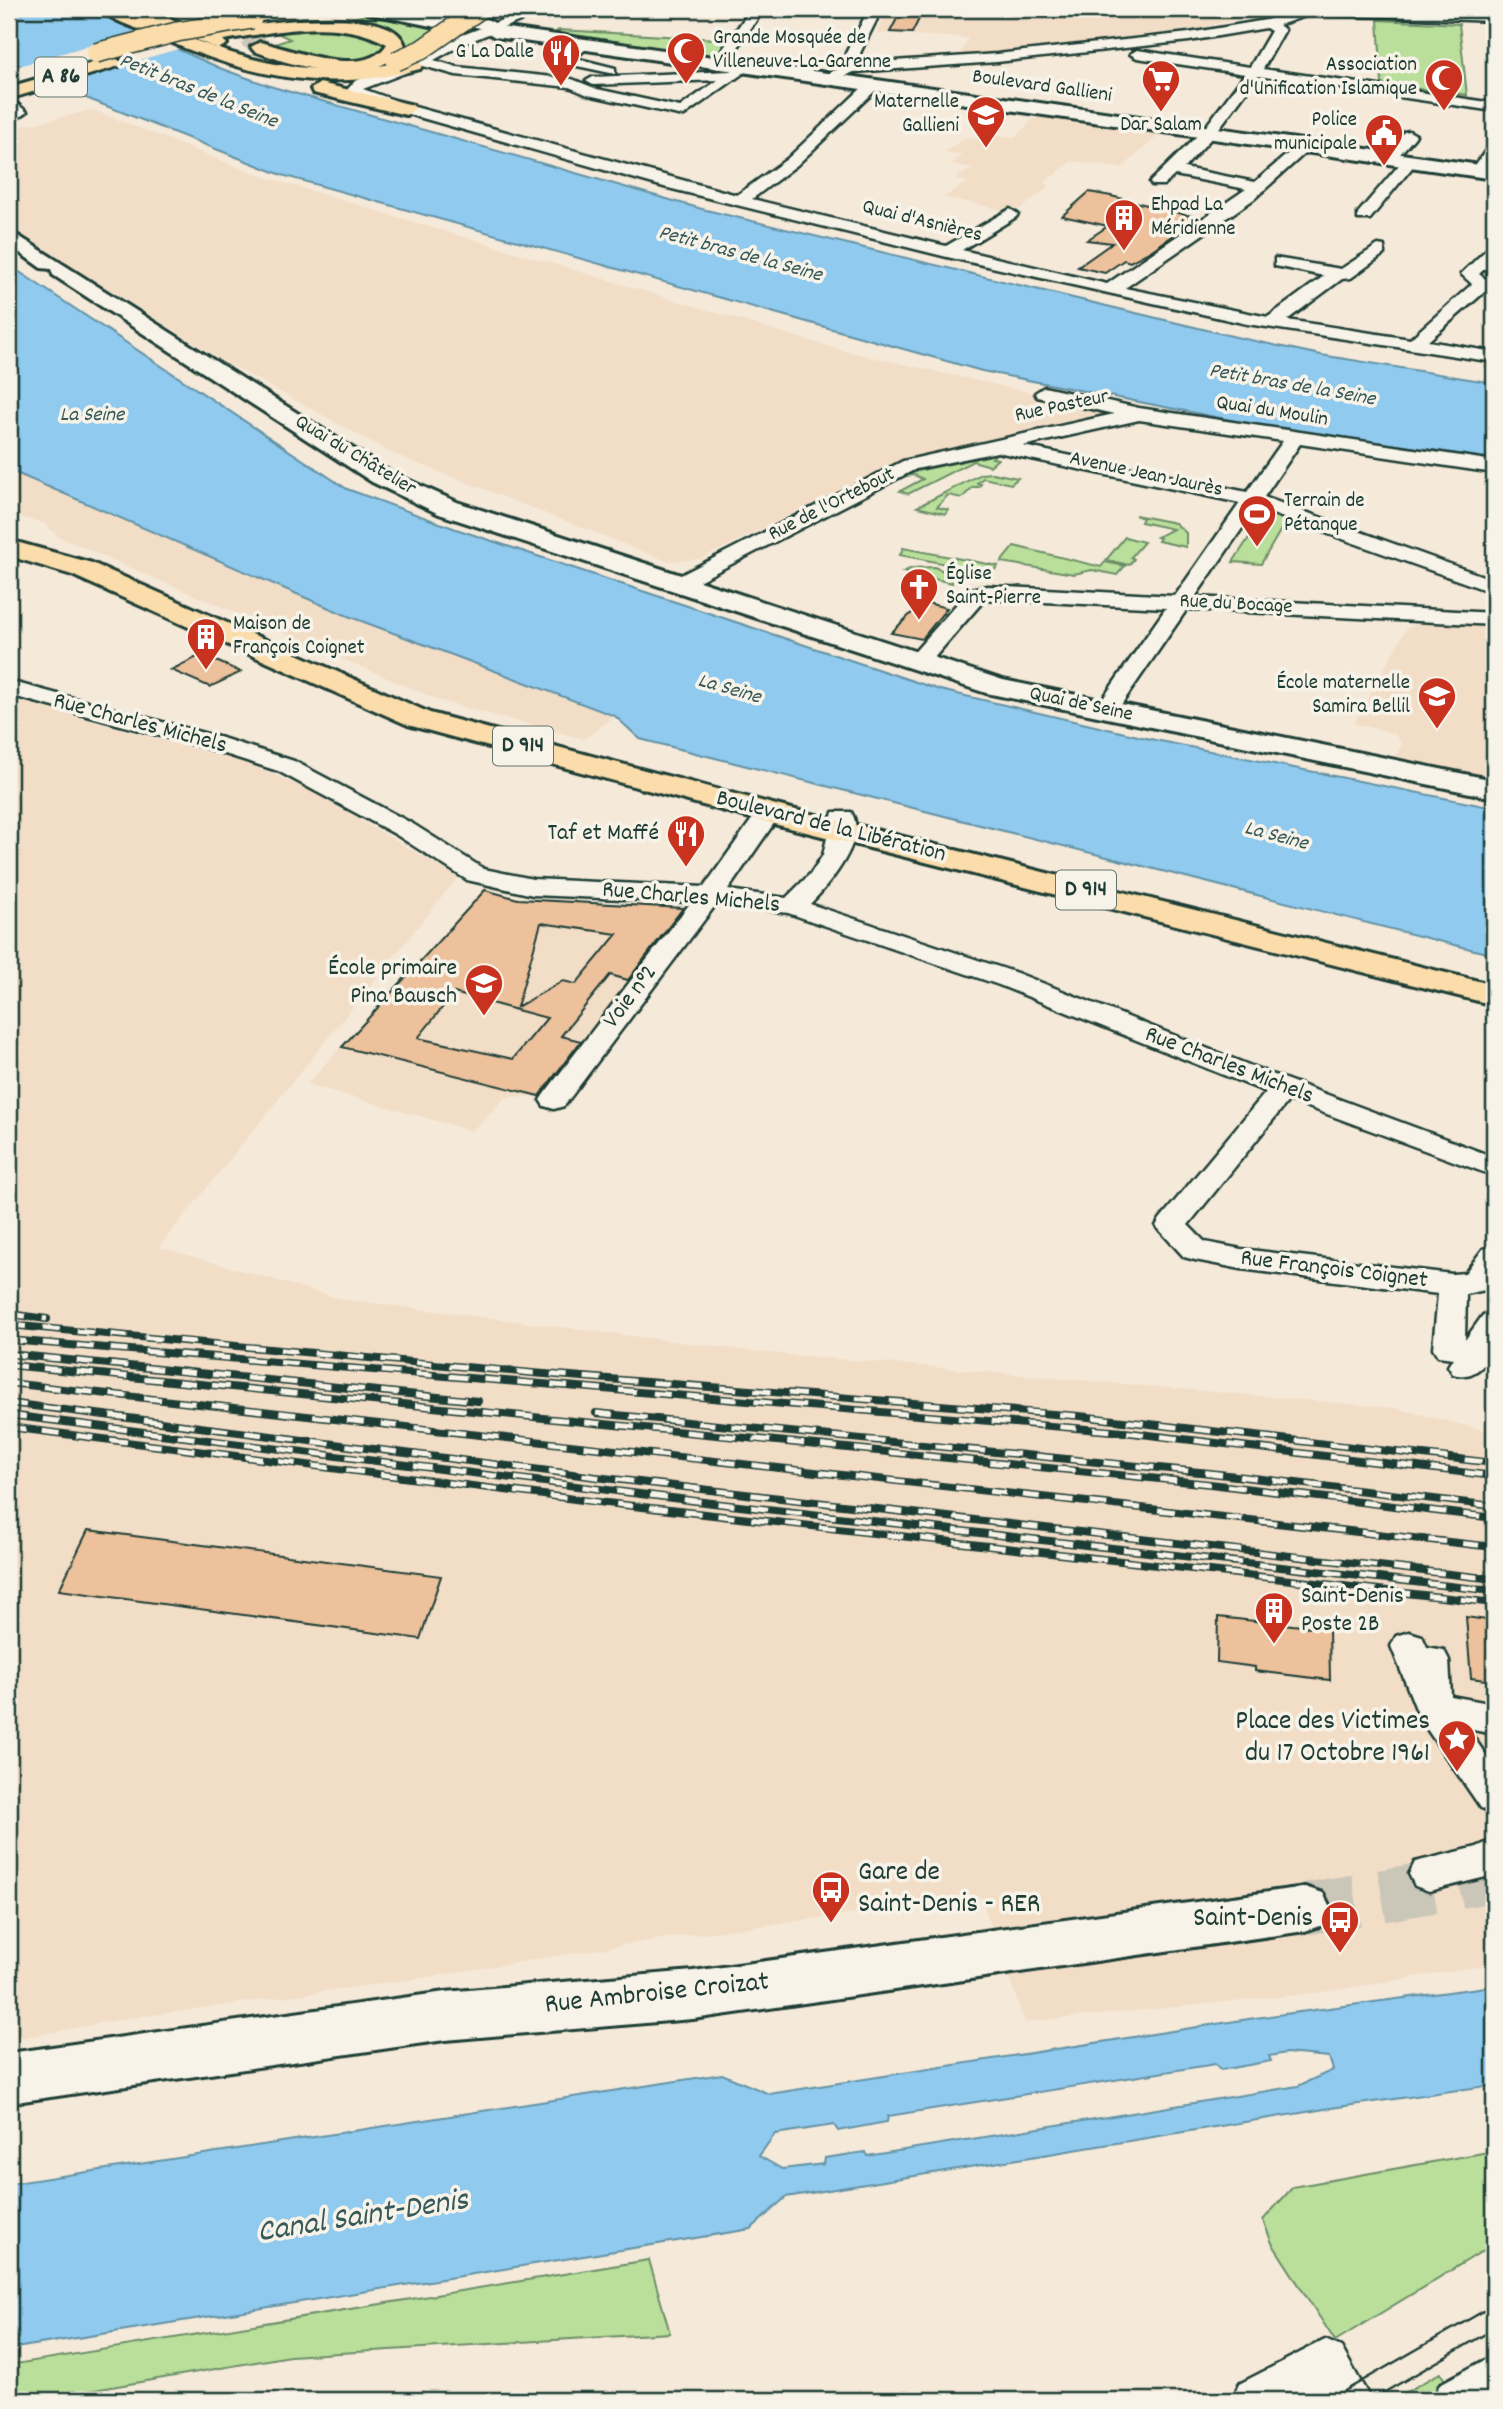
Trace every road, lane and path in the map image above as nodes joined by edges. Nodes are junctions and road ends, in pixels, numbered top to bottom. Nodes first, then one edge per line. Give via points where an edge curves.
1 (110, 9) edge
2 (133, 9) edge
3 (309, 9) edge
4 (371, 9) edge
5 (414, 9) edge
6 (480, 9) edge
7 (542, 9) edge
8 (757, 9) edge
9 (875, 9) edge
10 (1303, 10) edge
11 (1331, 10) edge
12 (1379, 10) edge
13 (184, 14) dead end
14 (1494, 17) edge
15 (226, 23) edge
16 (1268, 24) junction
17 (488, 28) junction
18 (585, 44) junction
19 (260, 47) dead end
20 (1107, 47) junction
21 (411, 62) junction
22 (859, 67) junction
23 (733, 68) junction
24 (1257, 71) junction
25 (9, 77) edge
26 (826, 79) junction
27 (604, 81) junction
28 (572, 83) junction
29 (872, 86) junction
30 (9, 93) edge
31 (9, 101) edge
32 (1494, 107) edge
33 (406, 109) junction
34 (9, 120) edge
35 (1207, 133) junction
36 (1409, 135) dead end
37 (1305, 146) junction
38 (1494, 149) edge
39 (1389, 158) junction
40 (1410, 161) junction
41 (1173, 170) junction
42 (1487, 172) edge
43 (1158, 182) dead end
44 (1259, 187) junction
45 (738, 202) junction
46 (1010, 214) dead end
47 (1364, 216) dead end
48 (9, 236) edge
49 (1378, 250) dead end
50 (947, 252) junction
51 (1494, 252) edge
52 (1281, 262) dead end
53 (1338, 274) junction
54 (1110, 290) junction
55 (1270, 323) junction
56 (1413, 345) junction
57 (1494, 357) edge
58 (1044, 393) dead end
59 (1139, 414) junction
60 (1294, 439) junction
61 (993, 445) junction
62 (1494, 467) edge
63 (1251, 499) junction
64 (9, 523) edge
65 (9, 535) edge
66 (41, 543) junction
67 (9, 548) edge
68 (678, 584) junction
69 (1494, 587) edge
70 (1180, 602) junction
71 (1494, 619) edge
72 (918, 662) junction
73 (9, 688) edge
74 (1106, 710) junction
75 (1494, 789) edge
76 (781, 808) junction
77 (850, 833) junction
78 (711, 895) junction
79 (792, 906) junction
80 (1494, 973) edge
81 (1454, 975) junction
82 (1494, 981) edge
83 (1494, 987) edge
84 (1494, 995) edge
85 (1284, 1088) junction
86 (554, 1100) dead end
87 (1494, 1167) edge
88 (1494, 1256) edge
89 (1494, 1314) edge
90 (1494, 1323) edge
91 (1420, 1653) dead end
92 (1433, 1708) junction
93 (1494, 1719) edge
94 (1494, 1797) edge
95 (1494, 1855) edge
96 (1429, 1874) dead end
97 (1305, 1909) tunnel mouth
98 (9, 2078) edge
99 (1494, 2378) edge
100 (1255, 2400) edge
101 (1348, 2400) edge
102 (1455, 2400) edge

1 - 15 main road via 176,38
2 - 21 main road via 279,65 334,71
3 - 15 main road, A 86
4 - 15 main road, A 86
4 - 17 main road, Boulevard Gallieni
5 - 17 main road, Boulevard Gallieni
6 - 21 main road, bridge
7 - 17 street
8 - 23 street
9 - 22 street via 853,53
10 - 11 street
10 - 16 street
11 - 12 street
12 - 14 street
13 - 25 main road via 156,29
15 - 19 main road via 331,24 383,35 396,46 377,59 337,65 301,62
15 - 21 main road via 264,71 307,77 358,76
15 - 25 main road, A 86, bridge
15 - 30 main road, A 86
15 - 33 main road via 230,63
16 - 20 street
16 - 24 street via 1278,30
17 - 18 main road, Boulevard Gallieni
17 - 21 street
18 - 23 main road, Boulevard Gallieni
18 - 27 street via 567,59 608,69 611,75
20 - 22 street
20 - 24 street
21 - 28 street
21 - 33 street, Quai d'Asnières via 354,90
22 - 26 street
23 - 26 main road, Boulevard Gallieni
23 - 27 street
23 - 28 street via 683,112
24 - 32 street
24 - 35 street
26 - 29 main road, Boulevard Gallieni
27 - 28 street
29 - 35 main road, Boulevard Gallieni
29 - 45 street via 792,162
31 - 34 street via 20,112
33 - 45 street, Quai d'Asnières
35 - 37 main road, Boulevard Gallieni
35 - 41 street
36 - 39 street
37 - 39 main road, Boulevard Gallieni
37 - 44 street
38 - 42 street
39 - 40 main road, Boulevard Gallieni
40 - 42 main road, Boulevard Gallieni
40 - 47 street
41 - 43 street
41 - 44 street
44 - 54 street
45 - 50 street, Quai d'Asnières
46 - 50 street
48 - 68 main road, Quai du Châtelier via 381,477 447,508
49 - 53 street via 1345,274
50 - 54 street, Quai d'Asnières
51 - 56 street via 1469,274 1483,284
52 - 53 street
53 - 55 street
54 - 55 street, Quai d'Asnières
55 - 56 street, Quai d'Asnières
56 - 57 street, Quai d'Asnières
58 - 59 street, Quai du Moulin
59 - 60 street, Quai du Moulin
59 - 61 street, Rue Pasteur
60 - 62 street, Quai du Moulin
60 - 63 street
61 - 63 street, Avenue Jean Jaurès
61 - 68 street, Rue de l'Ortebout via 910,465
63 - 69 street, Avenue Jean Jaurès
63 - 70 street
64 - 66 main road via 41,537
65 - 66 main road, D 914
66 - 76 main road, D 914 via 438,709
67 - 76 main road, Boulevard de la Libération / D 914 via 82,569 419,719
68 - 72 main road, Quai de Seine
70 - 71 street, Rue du Bocage
70 - 72 street, Rue du Bocage via 978,594
70 - 74 street
72 - 74 main road, Quai de Seine via 996,687
73 - 78 street, Rue Charles Michels via 286,766 404,829 476,875 533,887
74 - 75 main road, Quai de Seine
76 - 77 main road
76 - 78 street, Voie n°2
77 - 79 street via 807,895
77 - 81 main road, Boulevard de la Libération / D 914
77 - 81 main road, Boulevard de la Libération / D 914 via 1233,915
78 - 79 street, Rue Charles Michels
78 - 86 street, Voie n°2
79 - 85 street, Rue Charles Michels via 1008,979
80 - 81 main road, D 914
81 - 82 main road, D 914
81 - 83 main road, D 914
81 - 84 main road, Boulevard de la Libération / D 914
85 - 87 street, Rue Charles Michels
85 - 88 street, Rue François Coignet via 1171,1226 1195,1250 1452,1285 1474,1283
89 - 90 street via 1452,1303 1456,1357
91 - 92 street
92 - 93 street
92 - 94 street
95 - 96 street via 1488,1861
97 - 98 main road, Rue Ambroise Croizat via 693,1995 444,2016
99 - 102 street
100 - 101 street via 1325,2363

